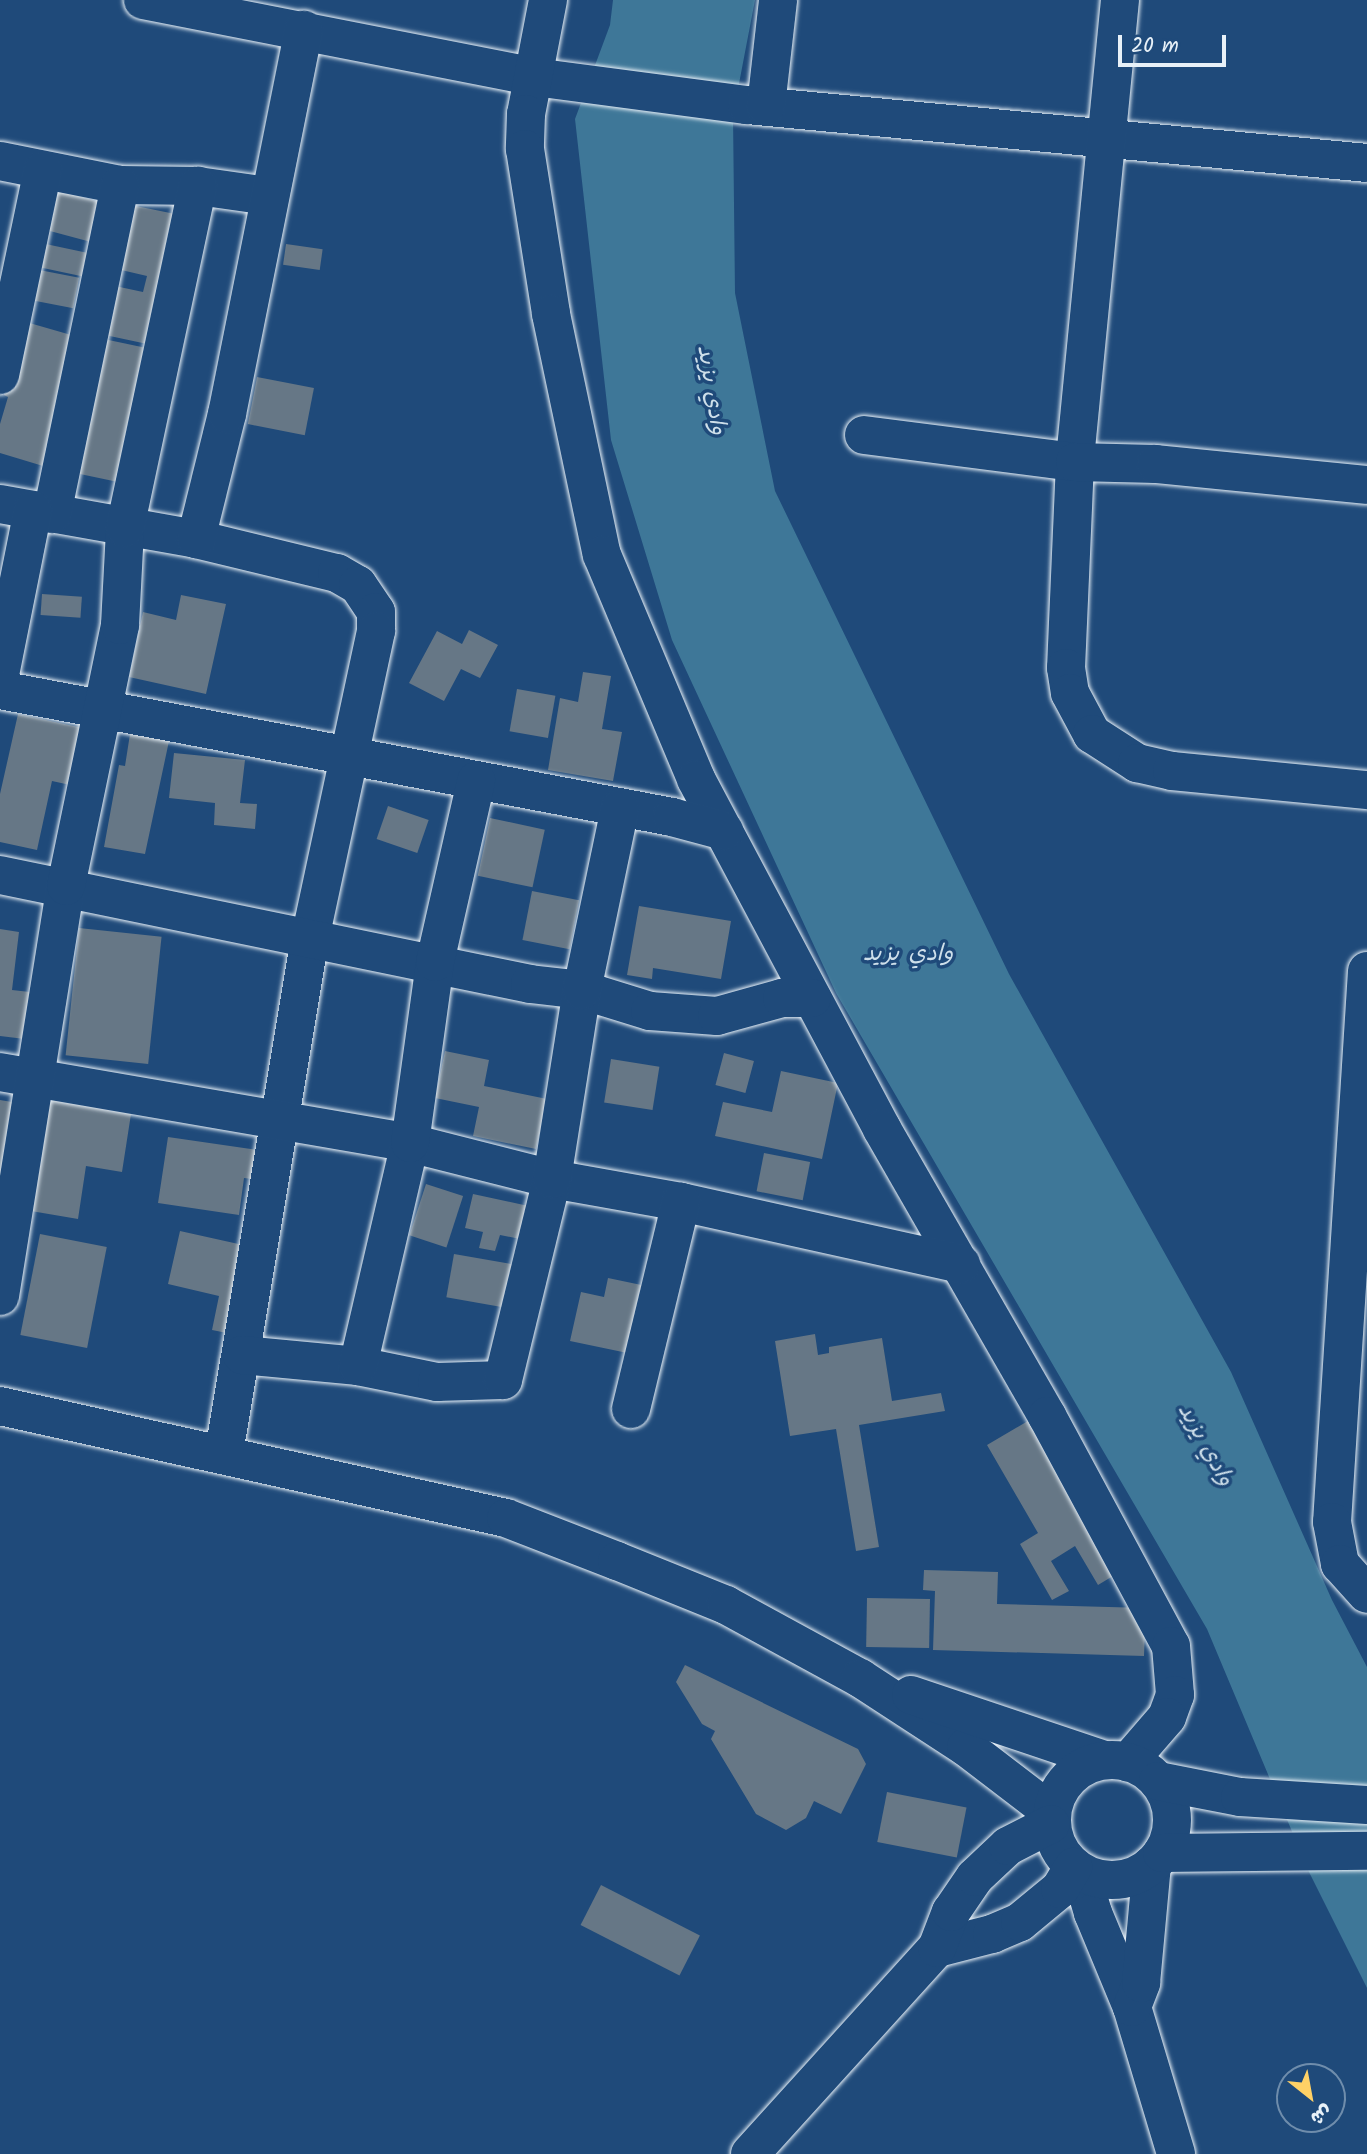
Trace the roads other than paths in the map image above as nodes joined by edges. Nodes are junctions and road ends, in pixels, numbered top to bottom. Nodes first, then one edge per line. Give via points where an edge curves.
1 (143, 0) edge
2 (548, 0) edge
3 (778, 0) edge
4 (1120, 0) edge
5 (304, 30) junction
6 (534, 77) junction
7 (756, 105) junction
8 (1106, 135) junction
9 (0, 161) edge
10 (1367, 163) edge
11 (43, 170) junction
12 (120, 185) junction
13 (198, 186) junction
14 (268, 196) junction
15 (0, 375) edge
16 (864, 435) dead end
17 (1075, 462) junction
18 (1367, 485) edge
19 (28, 509) edge
20 (125, 528) junction
21 (196, 539) junction
22 (0, 676) edge
23 (0, 690) edge
24 (104, 707) junction
25 (347, 755) junction
26 (476, 781) junction
27 (1367, 790) edge
28 (620, 808) junction
29 (724, 831) junction
30 (0, 875) edge
31 (66, 886) junction
32 (310, 938) junction
33 (435, 962) junction
34 (1367, 971) edge
35 (582, 990) junction
36 (812, 998) junction
37 (17, 1076) edge
38 (1362, 1077) edge
39 (282, 1125) junction
40 (410, 1143) junction
41 (552, 1179) junction
42 (681, 1202) junction
43 (961, 1264) junction
44 (0, 1296) edge
45 (242, 1355) junction
46 (358, 1366) junction
47 (0, 1406) edge
48 (631, 1409) dead end
49 (224, 1452) junction
50 (1367, 1594) edge
51 (860, 1678) junction
52 (1130, 1768) junction
53 (1367, 1805) edge
54 (1051, 1818) junction
55 (1367, 1851) edge
56 (1157, 1859) junction
57 (1077, 1870) junction
58 (937, 1948) junction
59 (1132, 2007) junction
60 (750, 2154) edge
61 (1176, 2154) edge

1 - 5 street
2 - 6 street
3 - 7 street
4 - 8 street
5 - 6 street
5 - 14 street
6 - 7 street
6 - 29 street via 525,149 532,204 602,555 675,733
7 - 8 street
8 - 10 street
8 - 17 street
9 - 11 street
11 - 12 street
11 - 15 street
12 - 13 street
12 - 19 street
13 - 14 street
13 - 20 street
14 - 21 street via 233,388
16 - 17 street
17 - 18 street via 1156,464
17 - 27 street via 1066,668 1070,694 1092,734 1137,762 1172,771
19 - 20 street
19 - 22 street
20 - 21 street
20 - 24 street via 120,625
21 - 25 street via 337,573 367,595 376,612 376,631
23 - 24 street
24 - 25 street
24 - 31 street
25 - 26 street
25 - 32 street
26 - 28 street
26 - 33 street
28 - 29 street
28 - 35 street
29 - 36 street
30 - 31 street
31 - 32 street
31 - 37 street
32 - 33 street
32 - 39 street
33 - 35 street via 530,984
33 - 40 street
34 - 38 street
35 - 36 street via 650,1011 685,1015 717,1016 782,999
35 - 41 street
36 - 43 street
37 - 39 street
37 - 44 street
38 - 50 street via 1332,1522 1340,1564
39 - 40 street
39 - 45 street
40 - 41 street
40 - 46 street
41 - 42 street
41 - 46 street via 503,1380 437,1382
42 - 43 street
42 - 48 street
43 - 52 street via 1171,1646 1175,1695 1167,1717
45 - 46 street
45 - 49 street
47 - 49 street
49 - 51 street via 506,1518 726,1605
51 - 52 street
51 - 54 street via 966,1747
52 - 53 street via 1275,1800
52 - 54 street via 1069,1777
52 - 56 street via 1172,1816
54 - 57 street via 1054,1840
54 - 58 street via 993,1857 951,1912
55 - 56 street via 1296,1850
56 - 57 street via 1125,1879 1102,1879
56 - 59 street via 1141,1983
57 - 58 street via 1020,1922
57 - 59 street
58 - 60 street
59 - 61 street

